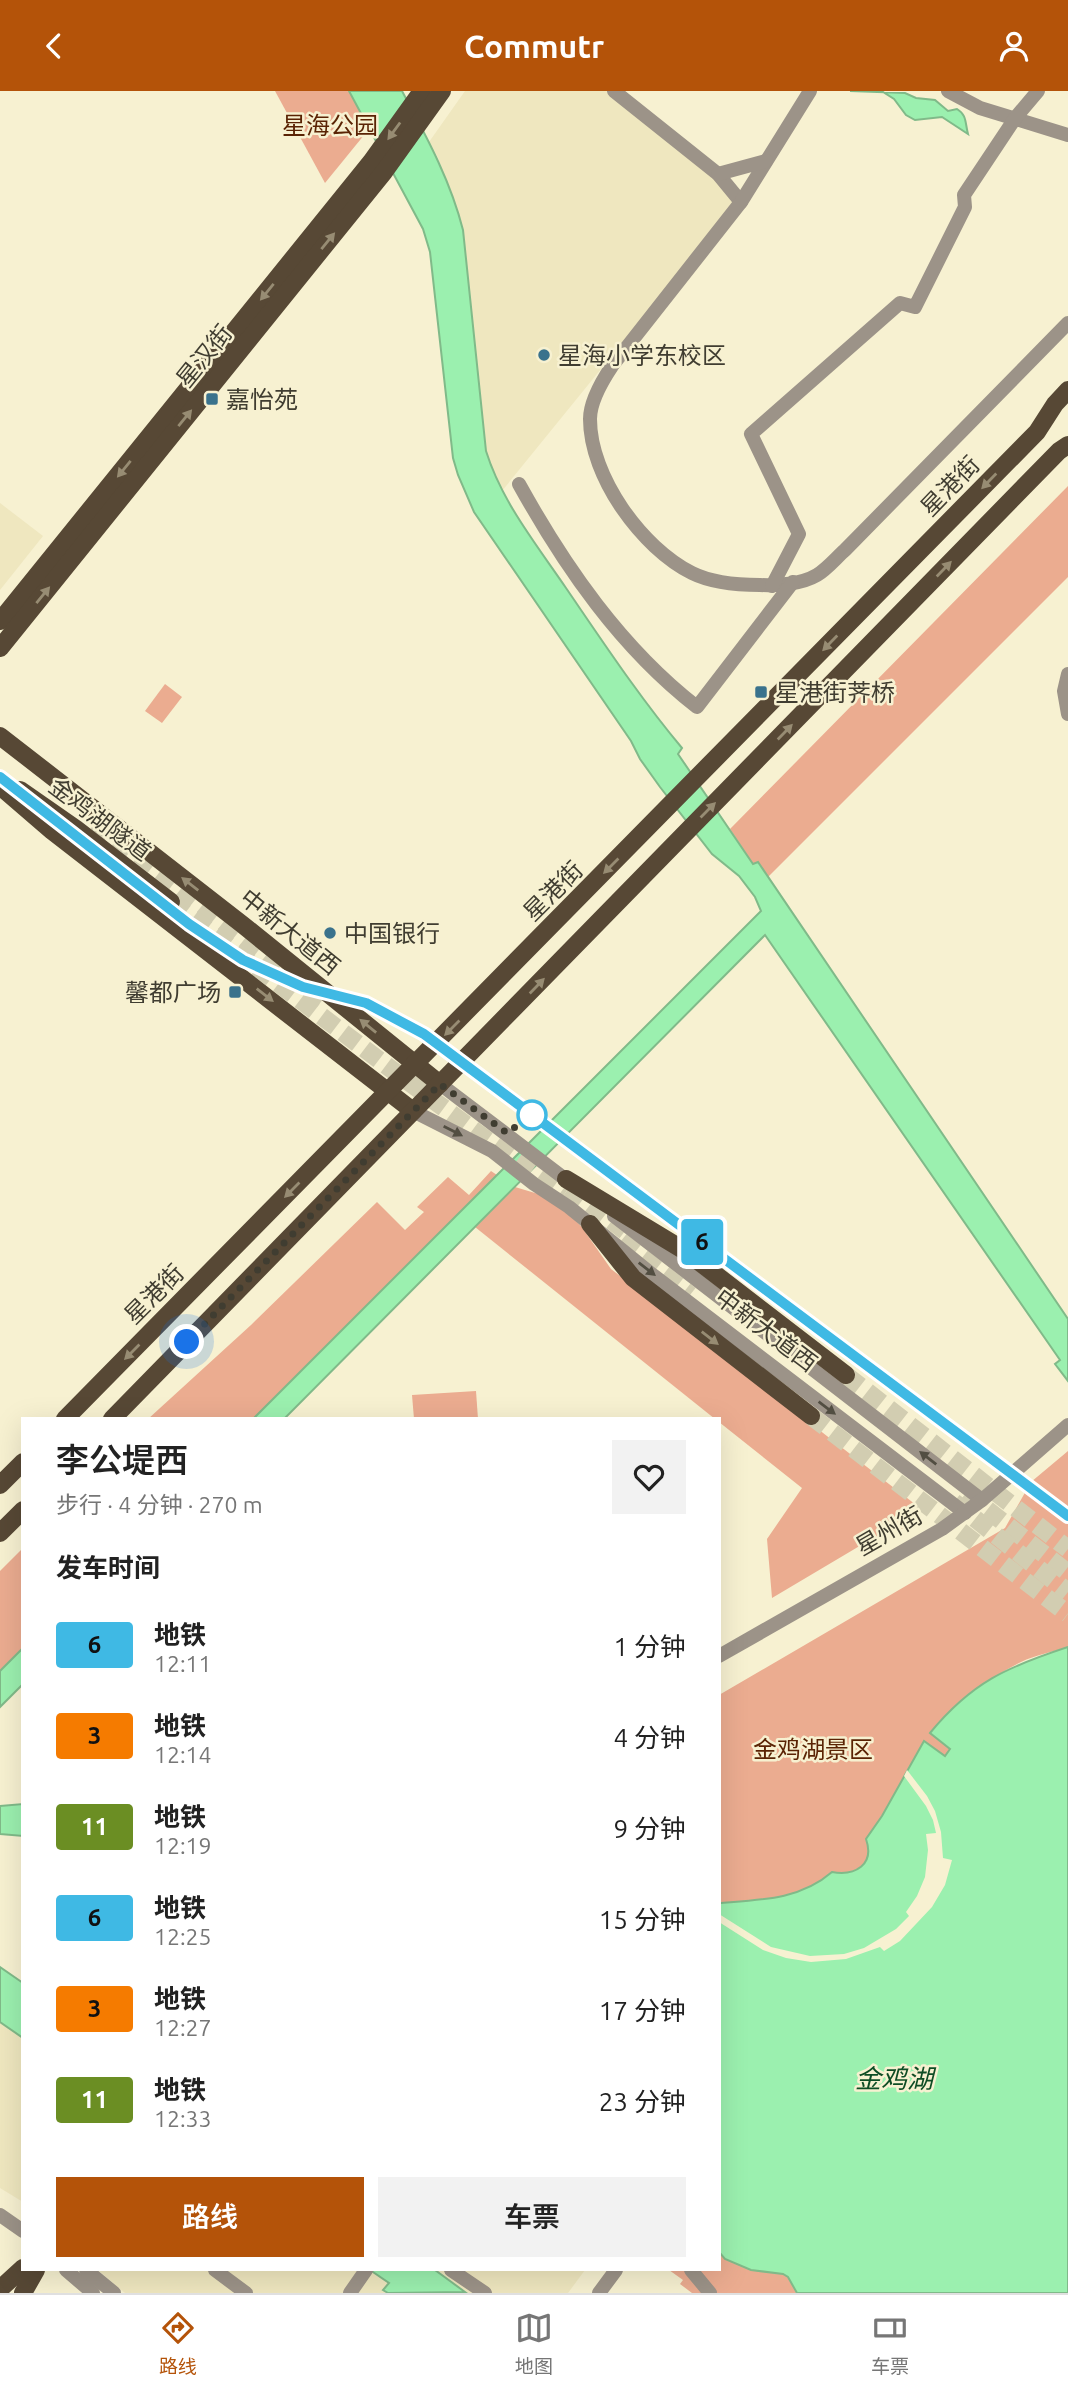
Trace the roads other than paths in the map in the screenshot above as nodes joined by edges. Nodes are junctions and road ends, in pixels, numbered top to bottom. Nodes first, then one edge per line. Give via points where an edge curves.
1 (442, 91) edge
2 (614, 91) edge
3 (810, 91) edge
4 (948, 91) edge
5 (1038, 91) edge
6 (423, 100) edge
7 (1016, 117) junction
8 (1068, 135) edge
9 (766, 161) junction
10 (378, 167) junction
11 (718, 174) junction
12 (741, 202) junction
13 (1068, 323) edge
14 (1068, 390) edge
15 (1068, 409) edge
16 (1037, 432) junction
17 (1065, 445) edge
18 (519, 484) dead end
19 (793, 582) junction
20 (772, 586) junction
21 (0, 621) edge
22 (0, 648) edge
23 (1068, 674) edge
24 (1068, 714) edge
25 (0, 736) edge
26 (0, 776) edge
27 (0, 786) edge
28 (171, 902) tunnel mouth
29 (416, 1064) junction
30 (440, 1084) junction
31 (389, 1091) junction
32 (414, 1111) junction
33 (566, 1179) junction
34 (590, 1224) junction
35 (846, 1375) tunnel mouth
36 (811, 1416) tunnel mouth
37 (67, 1417) edge
38 (114, 1417) edge
39 (1068, 1425) edge
40 (21, 1464) edge
41 (0, 1485) edge
42 (982, 1500) junction
43 (21, 1512) edge
44 (965, 1513) junction
45 (0, 1533) edge
46 (721, 1655) edge
47 (0, 2215) edge
48 (21, 2230) edge
49 (21, 2270) edge
50 (35, 2271) edge
51 (67, 2271) edge
52 (87, 2271) edge
53 (216, 2271) edge
54 (453, 2271) edge
55 (615, 2271) edge
56 (692, 2271) edge
57 (364, 2272) edge
58 (0, 2289) edge
59 (23, 2293) edge
60 (93, 2293) edge
61 (114, 2293) edge
62 (246, 2293) edge
63 (349, 2293) edge
64 (485, 2293) edge
65 (599, 2293) edge
66 (710, 2293) edge

1 - 6 main road, 星汉街
2 - 11 street
3 - 9 street
4 - 7 street via 980,108
5 - 7 street
6 - 10 main road, 星汉街
7 - 8 street
7 - 20 street via 964,195 965,207 915,307 900,303 751,434 799,534
9 - 11 street
9 - 12 street
10 -> 21 main road, 星汉街
22 -> 10 main road, 星汉街
11 - 12 street
12 - 20 street via 612,366 590,418 598,461 611,490 624,512 666,556 693,574 742,585
13 - 19 street via 845,550 816,575
14 - 16 main road, 星港街
15 - 16 main road
16 -> 29 main road, 星港街
30 -> 17 main road
18 - 19 street via 548,538 619,631 666,683 697,707
19 - 20 street
23 - 24 street via 1064,691
29 -> 25 main road, 中新大道西
26 - 28 main road, 金鸡湖隧道
27 -> 31 main road, 中新大道西
29 - 30 main road, 中新大道西
29 - 31 main road, 星港街
30 - 32 main road
30 - 33 street, 中新大道西
31 - 32 main road, 中新大道西
31 -> 37 main road, 星港街
32 -> 34 street, 中新大道西 via 492,1151
32 - 38 main road
33 - 35 main road via 685,1251
42 -> 33 street, 中新大道西
34 -> 36 main road via 633,1278
34 -> 44 street, 中新大道西
39 - 42 street, 星州街
40 - 41 main road
42 - 44 street, 星州街
43 - 45 main road
44 - 46 street, 星州街
47 - 48 street
49 - 58 main road
50 - 59 main road
51 - 60 street
52 - 61 street
53 - 62 street
54 - 64 street
55 - 65 street
56 - 66 street
57 - 63 street

